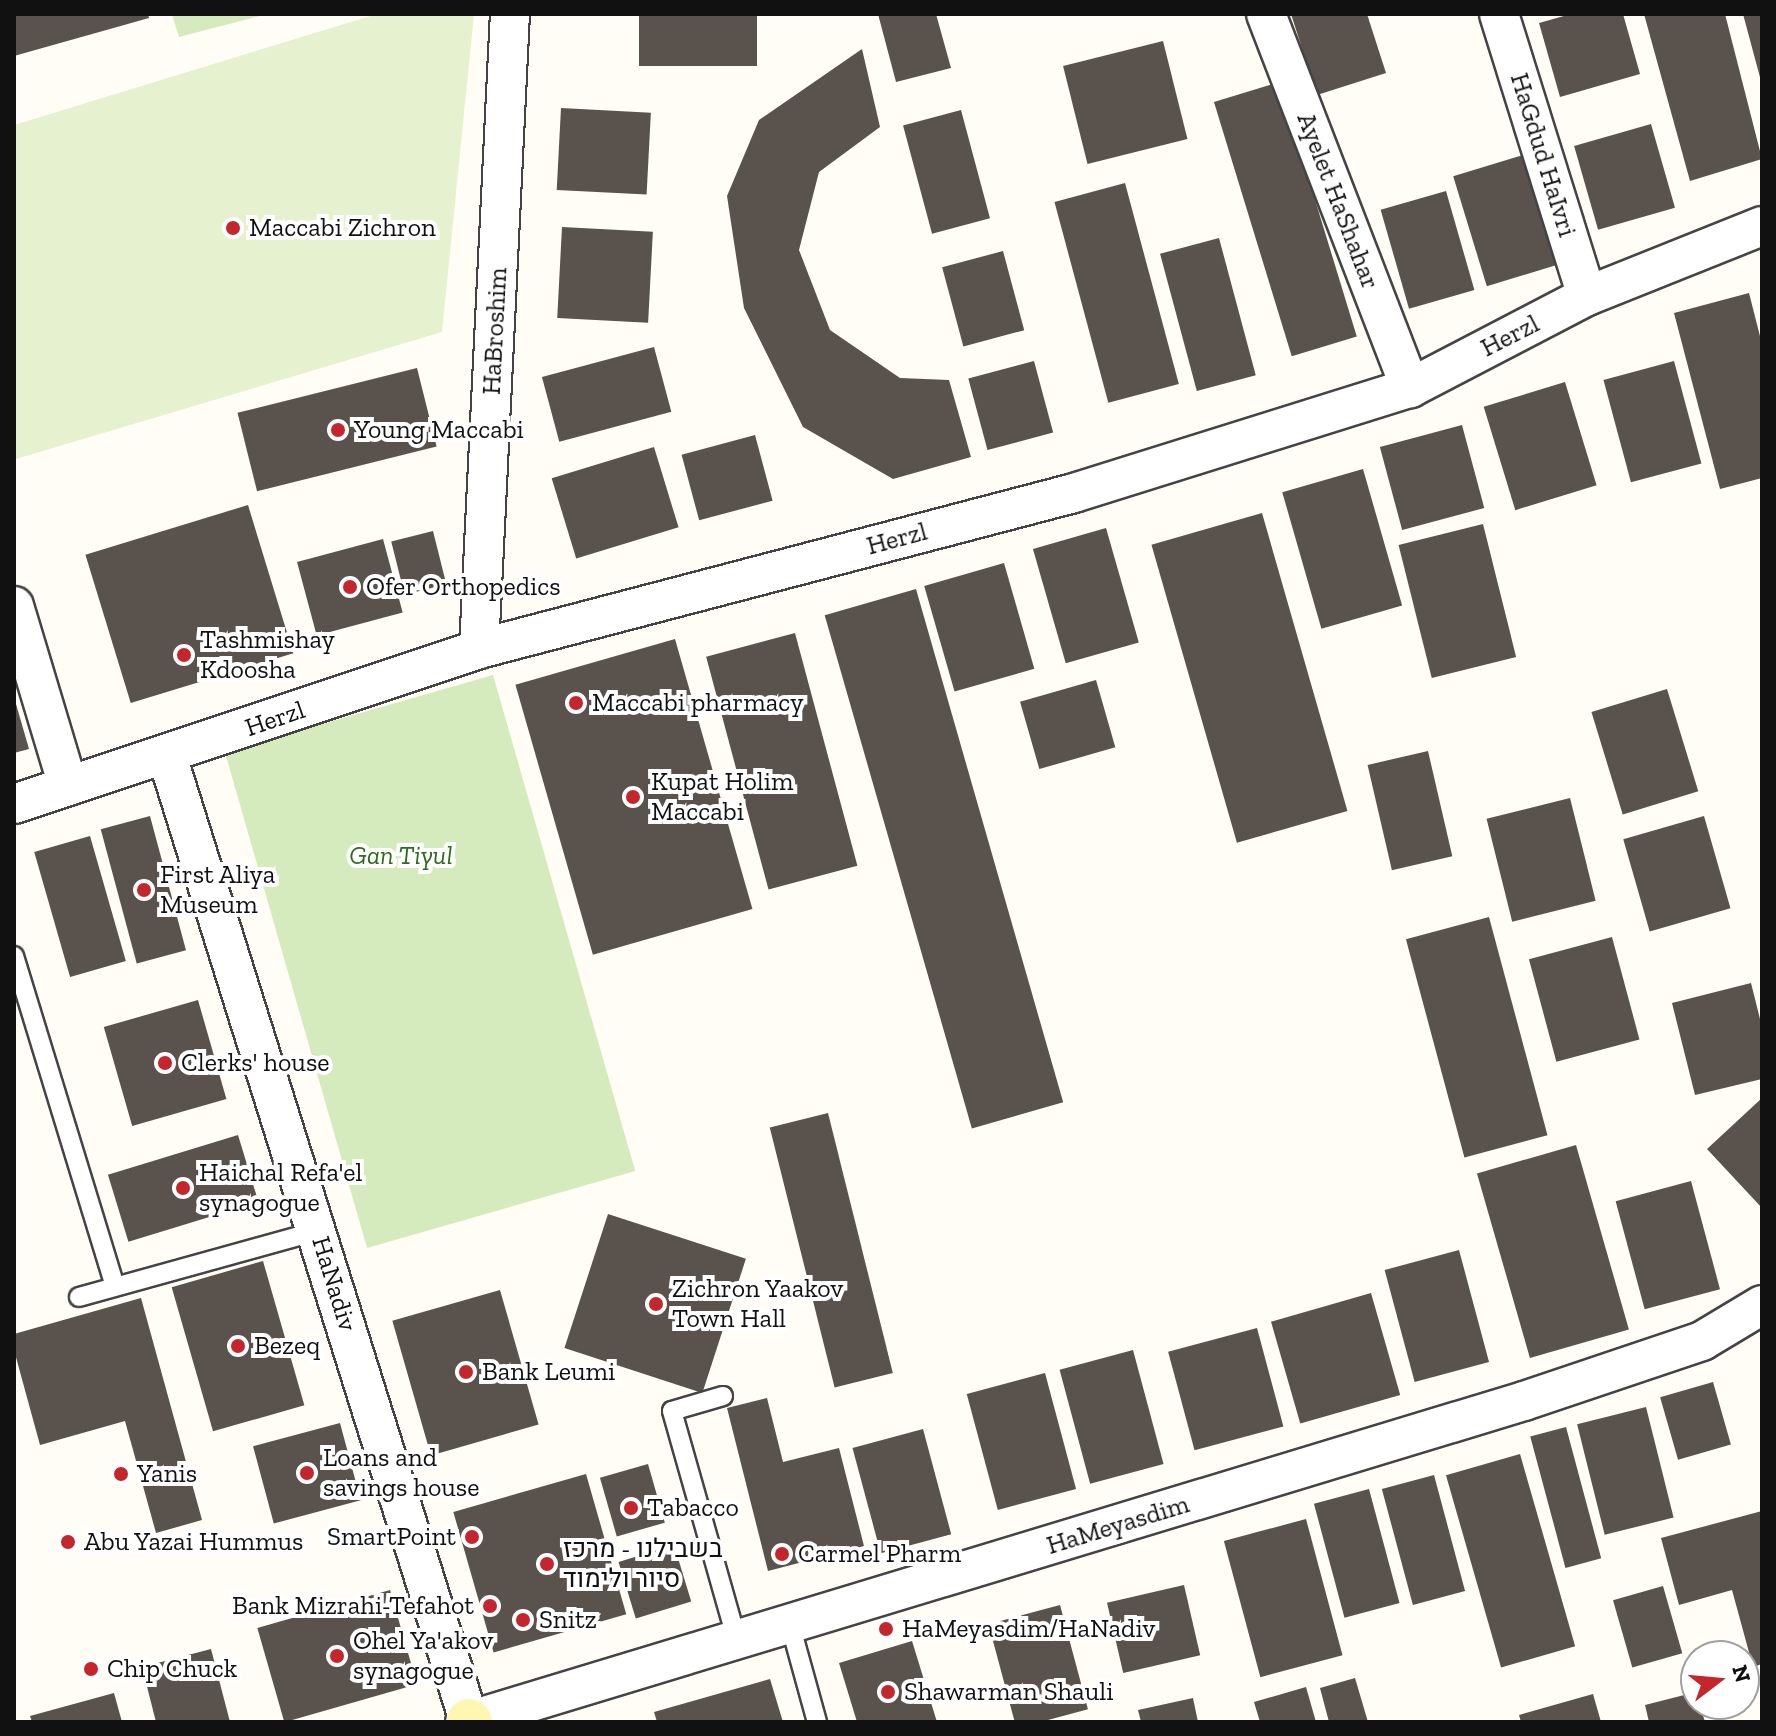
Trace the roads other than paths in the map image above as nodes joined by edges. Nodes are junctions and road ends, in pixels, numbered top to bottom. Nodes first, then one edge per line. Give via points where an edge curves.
1 (510, 14) edge
2 (1266, 14) edge
3 (1499, 14) edge
4 (1762, 226) edge
5 (1587, 296) junction
6 (1410, 388) junction
7 (14, 606) edge
8 (479, 649) junction
9 (167, 756) junction
10 (68, 786) junction
11 (14, 804) edge
12 (14, 956) edge
13 (317, 1231) junction
14 (115, 1286) junction
15 (79, 1297) dead end
16 (1762, 1305) edge
17 (723, 1396) dead end
18 (790, 1624) junction
19 (737, 1640) junction
20 (468, 1722) edge
21 (817, 1722) edge

1 - 8 street, HaBroshim
2 - 6 street, Ayelet HaShahar
3 - 5 street, HaGdud HaIvri
4 - 5 street, Herzl
5 - 6 street, Herzl
6 - 8 street, Herzl via 1074,493
7 - 10 street
8 - 9 street, Herzl
9 - 10 street, Herzl
9 - 13 street, HaNadiv
10 - 11 street, Herzl
12 - 14 lane
13 - 14 lane
13 - 20 street, HaNadiv
14 - 15 lane
16 - 18 street, HaMeyasdim via 1702,1341 1524,1401
17 - 19 lane via 672,1411
18 - 19 street, HaMeyasdim
18 - 21 lane
19 - 20 street, HaMeyasdim

